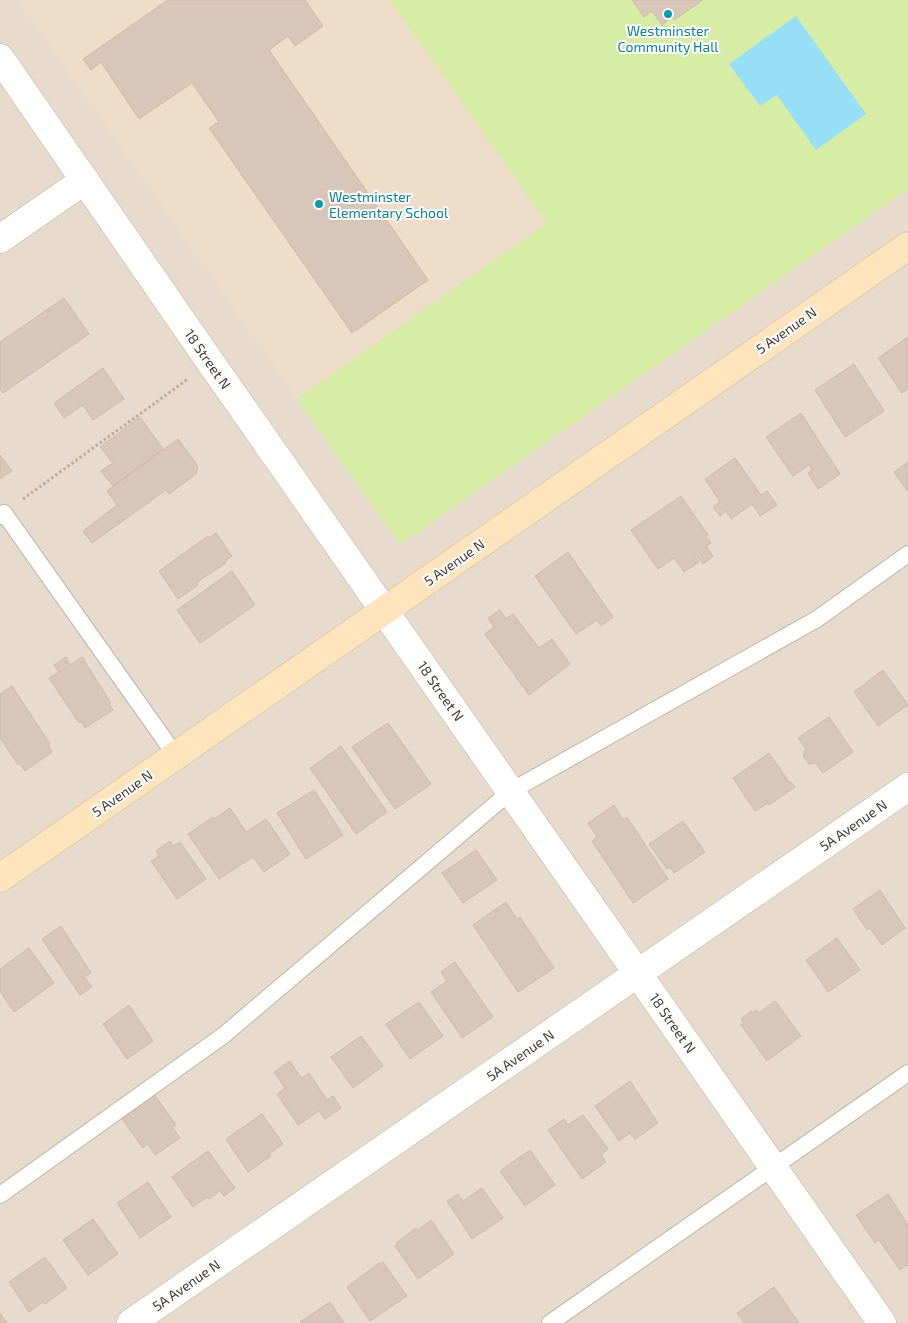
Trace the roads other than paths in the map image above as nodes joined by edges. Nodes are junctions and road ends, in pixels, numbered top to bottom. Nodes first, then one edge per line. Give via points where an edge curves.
1 (0, 58) edge
2 (85, 180) junction
3 (0, 239) edge
4 (908, 246) edge
5 (2, 514) edge
6 (908, 554) edge
7 (384, 610) junction
8 (176, 756) junction
9 (908, 787) edge
10 (511, 791) junction
11 (1, 876) edge
12 (638, 973) junction
13 (908, 1072) edge
14 (773, 1166) junction
15 (0, 1195) edge
16 (131, 1323) edge
17 (550, 1323) edge
18 (882, 1323) edge

1 - 2 street, 18 Street N
2 - 3 street
2 - 7 street, 18 Street N
4 - 7 main road, 5 Avenue N
5 - 8 lane
6 - 10 lane via 817,619
7 - 8 main road, 5 Avenue N
7 - 10 street, 18 Street N
8 - 11 main road, 5 Avenue N
9 - 12 street, 5A Avenue N
10 - 12 street, 18 Street N
10 - 15 lane via 224,1035
12 - 14 street, 18 Street N
12 - 16 street, 5A Avenue N
13 - 14 lane
14 - 17 lane
14 - 18 street, 18 Street N

